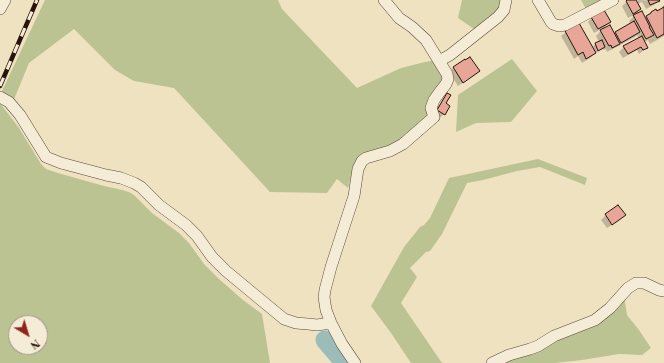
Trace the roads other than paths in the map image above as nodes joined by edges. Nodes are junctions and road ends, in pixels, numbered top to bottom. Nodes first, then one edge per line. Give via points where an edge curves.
1 (5, 0) edge
2 (384, 0) edge
3 (506, 0) edge
4 (538, 0) edge
5 (613, 0) edge
6 (0, 9) edge
7 (439, 61) junction
8 (0, 97) edge
9 (664, 291) edge
10 (331, 323) junction
11 (355, 363) edge
12 (492, 363) edge

1 - 6 street
2 - 7 street via 399,18 426,40
3 - 7 street via 504,10 498,17
4 - 5 street via 551,22 559,26
7 - 10 street via 448,79 431,108 434,117 403,144 366,158 360,165 354,196 325,290 325,304
8 - 10 street via 9,102 20,115 46,157 134,183 186,225 226,271 284,319 317,325
9 - 12 street via 644,283 636,283 605,313 594,320
10 - 11 street

